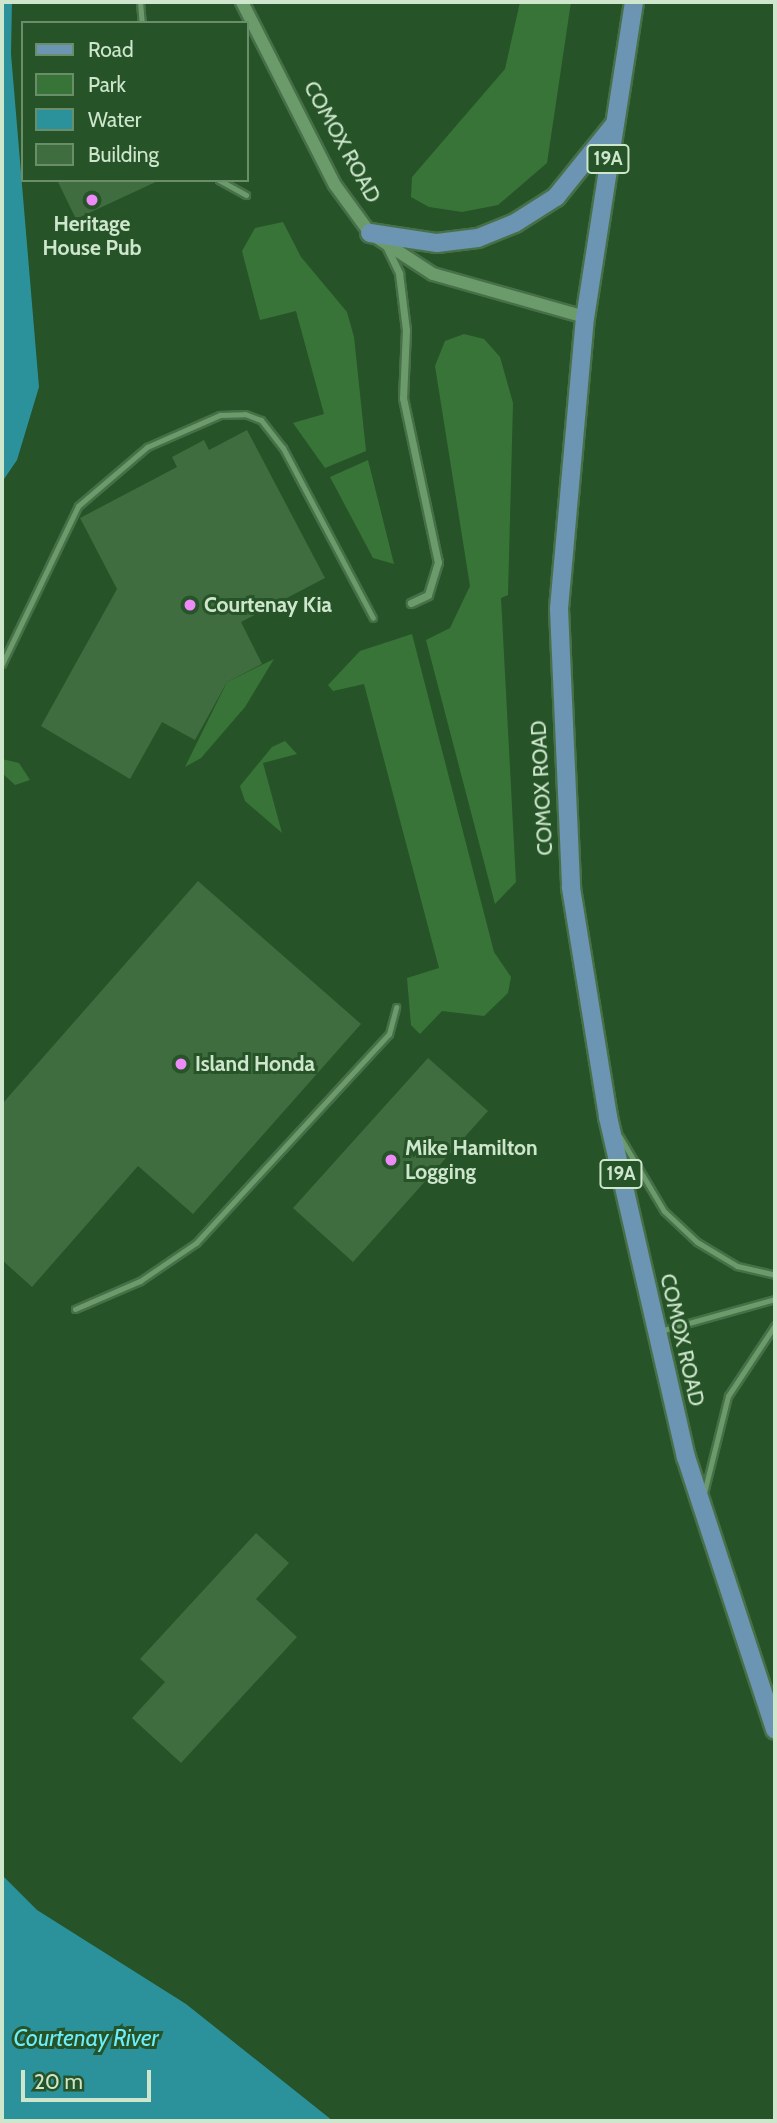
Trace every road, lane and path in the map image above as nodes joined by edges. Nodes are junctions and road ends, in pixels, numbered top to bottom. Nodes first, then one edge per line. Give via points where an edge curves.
1 (140, 2) edge
2 (242, 2) edge
3 (634, 2) edge
4 (142, 21) edge
5 (613, 127) junction
6 (223, 182) edge
7 (246, 195) dead end
8 (370, 233) junction
9 (387, 248) junction
10 (584, 317) junction
11 (411, 603) dead end
12 (373, 618) dead end
13 (2, 664) edge
14 (396, 1007) dead end
15 (604, 1095) junction
16 (775, 1275) edge
17 (775, 1299) edge
18 (75, 1308) dead end
19 (775, 1325) edge
20 (657, 1332) junction
21 (702, 1506) junction
22 (775, 1730) edge

1 - 4 lane
2 - 8 street, COMOX ROAD via 335,185
3 - 5 main road, 19A
5 - 8 main road via 556,197 515,223 478,238 437,243
5 - 10 main road, 19A
6 - 7 lane
8 - 9 street, COMOX ROAD
9 - 10 street, COMOX ROAD via 433,274
9 - 11 street via 399,273 406,330 403,398 438,562 428,595
10 - 15 main road, COMOX ROAD / 19A via 559,609 561,715 571,888
12 - 13 lane via 283,448 261,421 246,414 220,415 147,447 78,506
14 - 18 lane via 389,1034 196,1243 139,1281
15 - 16 lane via 637,1174 664,1211 737,1266
15 - 20 main road, COMOX ROAD / 19A
17 - 20 lane
19 - 21 lane via 728,1396
20 - 21 main road, COMOX ROAD / 19A
21 - 22 main road, COMOX ROAD / 19A

